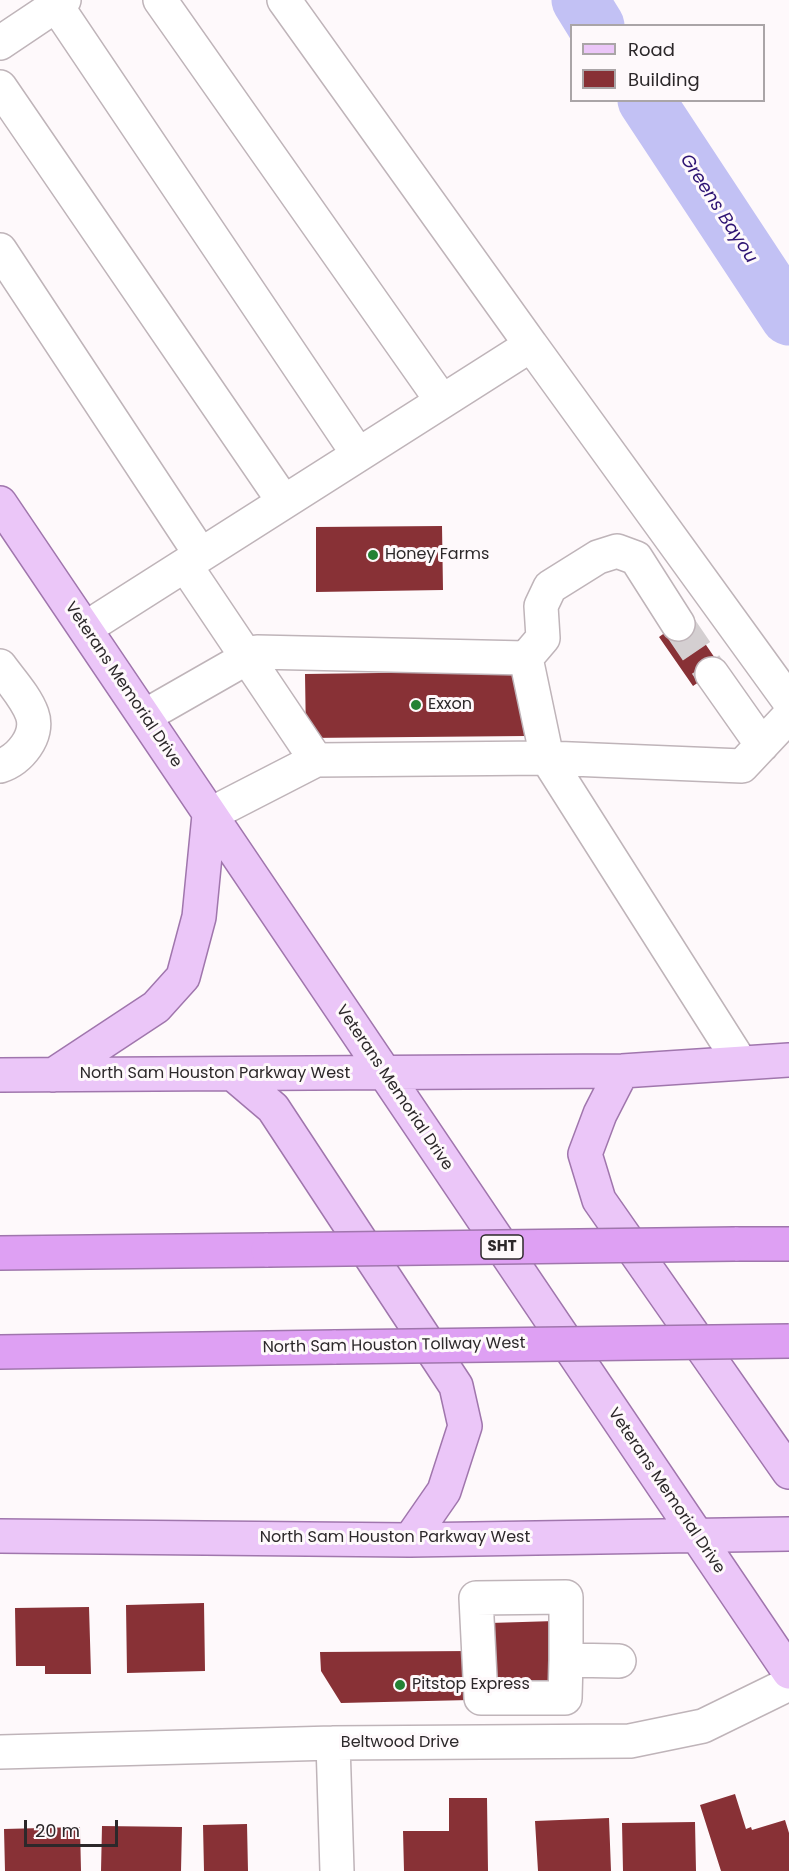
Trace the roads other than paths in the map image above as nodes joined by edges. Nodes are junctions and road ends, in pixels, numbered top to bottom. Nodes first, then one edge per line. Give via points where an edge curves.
1 (160, 0) edge
2 (284, 0) edge
3 (60, 3) edge
4 (0, 43) edge
5 (0, 87) edge
6 (0, 250) edge
7 (531, 345) junction
8 (442, 402) junction
9 (358, 454) junction
10 (284, 502) junction
11 (0, 503) edge
12 (193, 560) junction
13 (678, 624) tunnel mouth
14 (86, 628) junction
15 (246, 658) junction
16 (526, 658) junction
17 (0, 666) edge
18 (712, 674) tunnel mouth
19 (789, 701) edge
20 (145, 716) junction
21 (789, 716) edge
22 (762, 745) junction
23 (547, 758) junction
24 (316, 760) junction
25 (0, 766) edge
26 (208, 815) junction
27 (789, 1060) edge
28 (740, 1062) junction
29 (622, 1071) junction
30 (383, 1073) junction
31 (233, 1074) junction
32 (0, 1075) edge
33 (53, 1075) junction
34 (789, 1244) edge
35 (0, 1253) edge
36 (789, 1341) edge
37 (0, 1352) edge
38 (789, 1472) edge
39 (789, 1534) edge
40 (0, 1536) edge
41 (696, 1536) junction
42 (410, 1540) junction
43 (566, 1660) dead end
44 (619, 1660) dead end
45 (789, 1672) edge
46 (789, 1684) edge
47 (333, 1743) junction
48 (0, 1752) edge
49 (337, 1871) edge

1 - 8 street
2 - 7 street
3 - 4 street
3 - 9 street
5 - 10 street
6 - 12 street
7 - 8 street
7 - 19 street
8 - 9 street
9 - 10 street
10 - 12 street
11 - 14 main road, Veterans Memorial Drive
12 - 14 street
12 - 15 street
13 - 16 street via 636,558 617,551 598,557 550,587 541,606 543,638
14 - 20 main road, Veterans Memorial Drive
15 - 16 street via 256,652
15 - 20 street
15 - 24 street
16 - 23 street
17 - 25 street via 32,714 33,726 25,748
18 - 22 street
20 - 26 main road, Veterans Memorial Drive
21 - 22 street
22 - 23 street via 742,766
23 - 24 street
23 - 28 street
24 - 26 street
26 - 30 main road, Veterans Memorial Drive
26 - 33 main road via 199,917 183,977 156,1007
27 - 28 main road, North Sam Houston Parkway West
28 - 29 main road, North Sam Houston Parkway West
29 - 30 main road, North Sam Houston Parkway West
29 - 38 main road via 585,1154 599,1200
30 - 31 main road, North Sam Houston Parkway West
30 - 41 main road, Veterans Memorial Drive
31 - 33 main road, North Sam Houston Parkway West
31 - 42 main road via 273,1108 456,1386 465,1426 444,1491
32 - 33 main road, North Sam Houston Parkway West
34 - 35 highway, SHT, bridge
36 - 37 highway, North Sam Houston Tollway West, bridge
39 - 41 main road, North Sam Houston Parkway West
40 - 42 main road, North Sam Houston Parkway West
41 - 42 main road, North Sam Houston Parkway West
41 - 45 main road, Veterans Memorial Drive
43 - 44 street
46 - 47 street, Beltwood Drive via 703,1726 630,1741
47 - 48 street, Beltwood Drive
47 - 49 street

